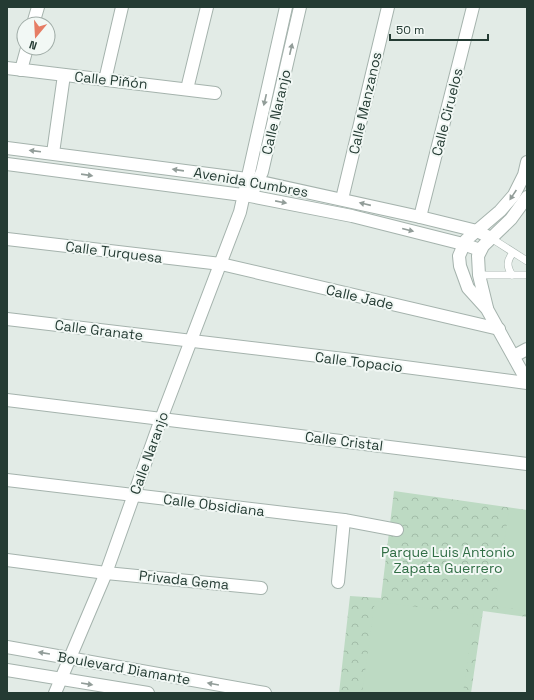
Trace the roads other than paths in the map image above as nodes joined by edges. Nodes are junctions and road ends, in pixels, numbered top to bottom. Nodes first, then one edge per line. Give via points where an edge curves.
1 (122, 7) edge
2 (207, 7) edge
3 (286, 7) edge
4 (300, 7) edge
5 (388, 7) edge
6 (473, 7) edge
7 (24, 56) edge
8 (7, 68) edge
9 (21, 70) junction
10 (64, 75) junction
11 (105, 80) junction
12 (187, 89) junction
13 (215, 93) dead end
14 (7, 148) edge
15 (53, 153) junction
16 (527, 162) edge
17 (7, 164) edge
18 (252, 180) junction
19 (246, 196) junction
20 (527, 197) edge
21 (342, 199) junction
22 (420, 218) junction
23 (476, 231) junction
24 (491, 238) junction
25 (7, 239) edge
26 (464, 244) junction
27 (480, 250) junction
28 (513, 253) junction
29 (527, 261) edge
30 (221, 264) junction
31 (512, 274) junction
32 (479, 275) junction
33 (527, 275) edge
34 (487, 309) junction
35 (7, 319) edge
36 (499, 329) junction
37 (192, 341) junction
38 (527, 349) edge
39 (514, 356) junction
40 (527, 382) edge
41 (7, 400) edge
42 (161, 419) junction
43 (527, 464) edge
44 (7, 480) edge
45 (134, 495) junction
46 (344, 520) junction
47 (397, 530) dead end
48 (7, 560) edge
49 (106, 573) junction
50 (338, 582) dead end
51 (262, 588) dead end
52 (7, 647) edge
53 (70, 658) junction
54 (7, 670) edge
55 (60, 680) junction
56 (56, 693) edge
57 (148, 693) edge
58 (265, 693) edge

1 - 11 street
2 - 12 street
3 -> 18 street, Calle Naranjo
18 -> 4 street, Calle Naranjo via 262,172
5 - 21 street, Calle Manzanos
6 - 22 street, Calle Ciruelos
7 - 9 street
8 - 9 street, Calle Piñón
9 - 10 street, Calle Piñón
10 - 11 street, Calle Piñón
10 - 15 street
11 - 12 street, Calle Piñón
12 - 13 street, Calle Piñón
15 -> 14 street, Avenida Cumbres
18 -> 15 street, Avenida Cumbres
16 -> 23 street via 514,195
17 -> 19 street, Avenida Cumbres
18 - 19 street, Calle Naranjo
18 - 21 street, Avenida Cumbres
19 -> 26 street, Avenida Cumbres via 352,216
19 - 30 street, Calle Naranjo
20 - 24 street via 511,219
22 -> 21 street, Avenida Cumbres
22 - 23 street, Avenida Cumbres
23 - 24 street, Avenida Cumbres
23 - 26 street
24 - 27 street
24 - 28 lane
25 - 30 street, Calle Turquesa
26 - 27 street, Avenida Cumbres
26 - 34 street via 459,256 461,272 468,288
27 - 32 street
28 - 29 lane
28 - 31 lane via 508,260 508,268
30 - 36 street, Calle Jade
30 - 37 street, Calle Naranjo
31 - 32 lane
31 - 33 lane
32 - 34 street
34 - 36 street
35 - 37 street, Calle Granate
36 - 39 street
37 - 40 street, Calle Topacio
37 - 42 street, Calle Naranjo
38 - 39 street
39 - 40 street
41 - 42 street, Calle Cristal
42 - 43 street, Calle Cristal
42 - 45 street, Calle Naranjo
44 - 45 street, Calle Obsidiana
45 - 46 street, Calle Obsidiana
45 - 49 street, Calle Naranjo
46 - 47 street, Calle Obsidiana
46 - 50 street
48 - 49 street, Privada Gema
49 - 51 street, Privada Gema
49 - 53 street, Calle Naranjo
53 -> 52 street, Boulevard Diamante
53 - 55 street, Calle Naranjo
58 -> 53 street, Boulevard Diamante
54 - 55 street, Boulevard Diamante
55 - 56 street, Calle Naranjo
55 -> 57 street, Boulevard Diamante

